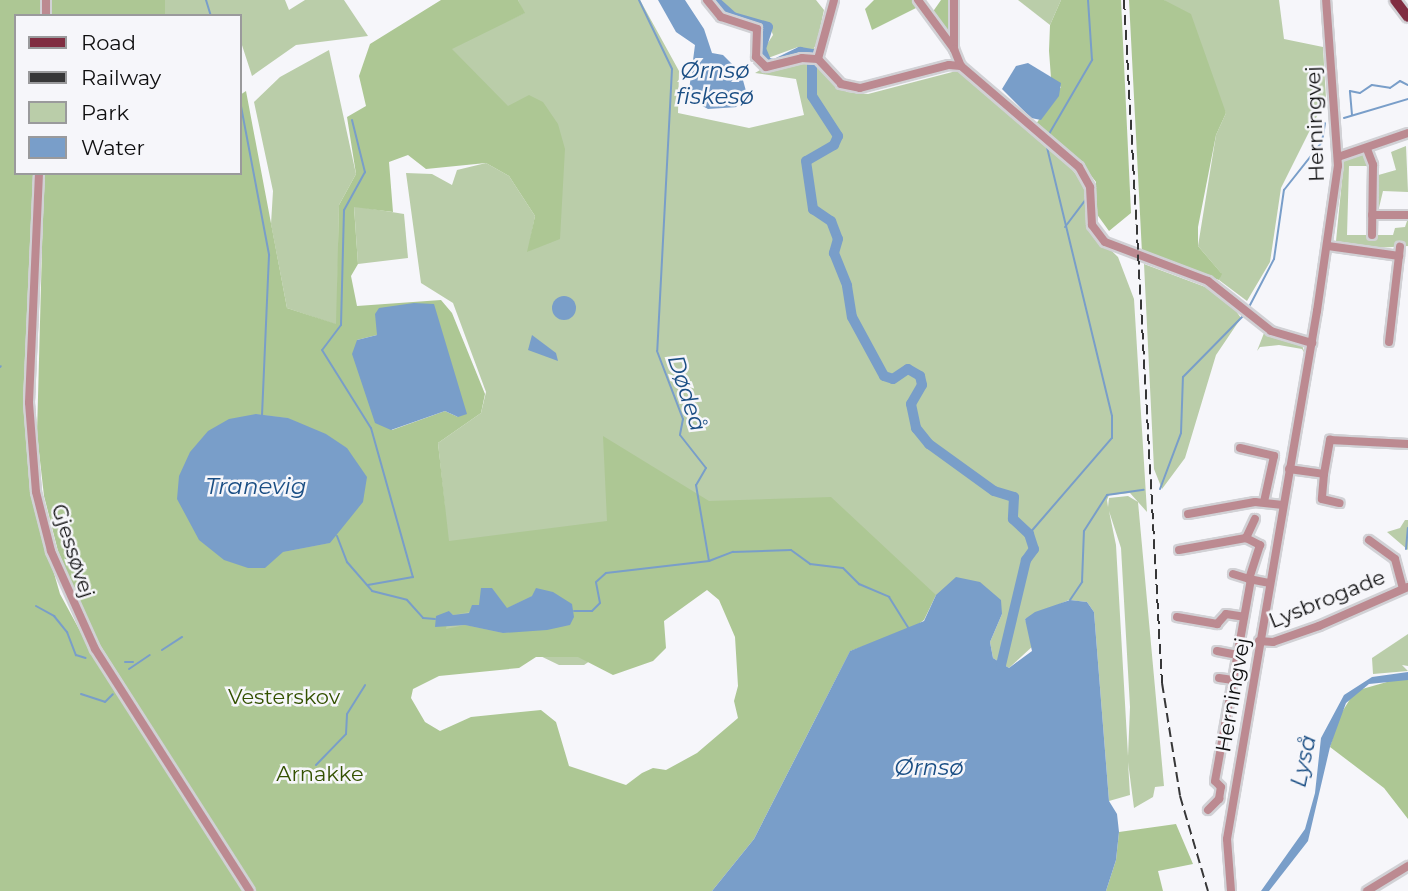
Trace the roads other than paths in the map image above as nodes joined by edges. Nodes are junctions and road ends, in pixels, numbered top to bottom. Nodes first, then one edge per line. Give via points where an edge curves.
1 (707, 0) edge
2 (834, 0) edge
3 (918, 0) edge
4 (954, 0) edge
5 (1326, 0) edge
6 (1395, 0) edge
7 (1408, 17) edge
8 (954, 49) junction
9 (818, 59) junction
10 (961, 66) junction
11 (1408, 133) edge
12 (1367, 149) junction
13 (1338, 157) junction
14 (39, 175) edge
15 (1372, 215) junction
16 (1408, 215) edge
17 (1372, 235) dead end
18 (1328, 246) junction
19 (1389, 342) dead end
20 (1312, 344) junction
21 (1408, 444) edge
22 (1240, 448) dead end
23 (1289, 469) junction
24 (1324, 474) junction
25 (1264, 502) junction
26 (1340, 503) dead end
27 (1283, 505) junction
28 (1188, 514) dead end
29 (1255, 519) dead end
30 (1246, 538) junction
31 (1369, 540) dead end
32 (1179, 550) dead end
33 (1233, 574) dead end
34 (1250, 579) junction
35 (1269, 583) junction
36 (1406, 588) edge
37 (1177, 617) dead end
38 (1244, 617) junction
39 (1259, 641) junction
40 (1217, 651) dead end
41 (1238, 654) junction
42 (1219, 678) dead end
43 (1233, 681) junction
44 (1225, 730) junction
45 (1244, 734) junction
46 (1208, 810) dead end
47 (1408, 866) edge
48 (250, 891) edge
49 (1231, 891) edge
50 (1367, 891) edge

1 - 9 street via 721,17 757,29 756,57 766,67
2 - 9 street
3 - 8 street
4 - 8 street
5 - 13 street, Herningvej
6 - 7 main road
8 - 10 street
9 - 10 street via 841,84 860,89 948,65
10 - 20 street via 1079,167 1090,187 1092,225 1105,242 1208,281 1262,326
11 - 12 street
12 - 13 street
12 - 15 street via 1373,165
13 - 18 street, Herningvej
14 - 48 street, Gjessøvej via 29,403 36,492 51,551 95,649
15 - 16 street
15 - 17 street
18 - 19 street via 1400,252
18 - 20 street, Herningvej
20 - 23 street, Herningvej
21 - 24 street via 1330,440
22 - 25 street via 1274,456
23 - 24 street
23 - 27 street, Herningvej
24 - 26 street via 1322,499
25 - 27 street
25 - 28 street
27 - 35 street, Herningvej
29 - 30 street
30 - 32 street
30 - 34 street via 1260,545
31 - 36 street via 1395,559
33 - 34 street
34 - 35 street
34 - 38 street
35 - 39 street, Herningvej
36 - 39 street, Lysbrogade via 1319,626 1273,642
37 - 38 street via 1217,624 1226,614
38 - 41 street
39 - 45 street, Herningvej
40 - 41 street
41 - 43 street
42 - 43 street
43 - 44 street
44 - 45 street
44 - 46 street via 1215,781 1221,787 1219,799
45 - 49 street, Herningvej via 1226,846
47 - 50 street

